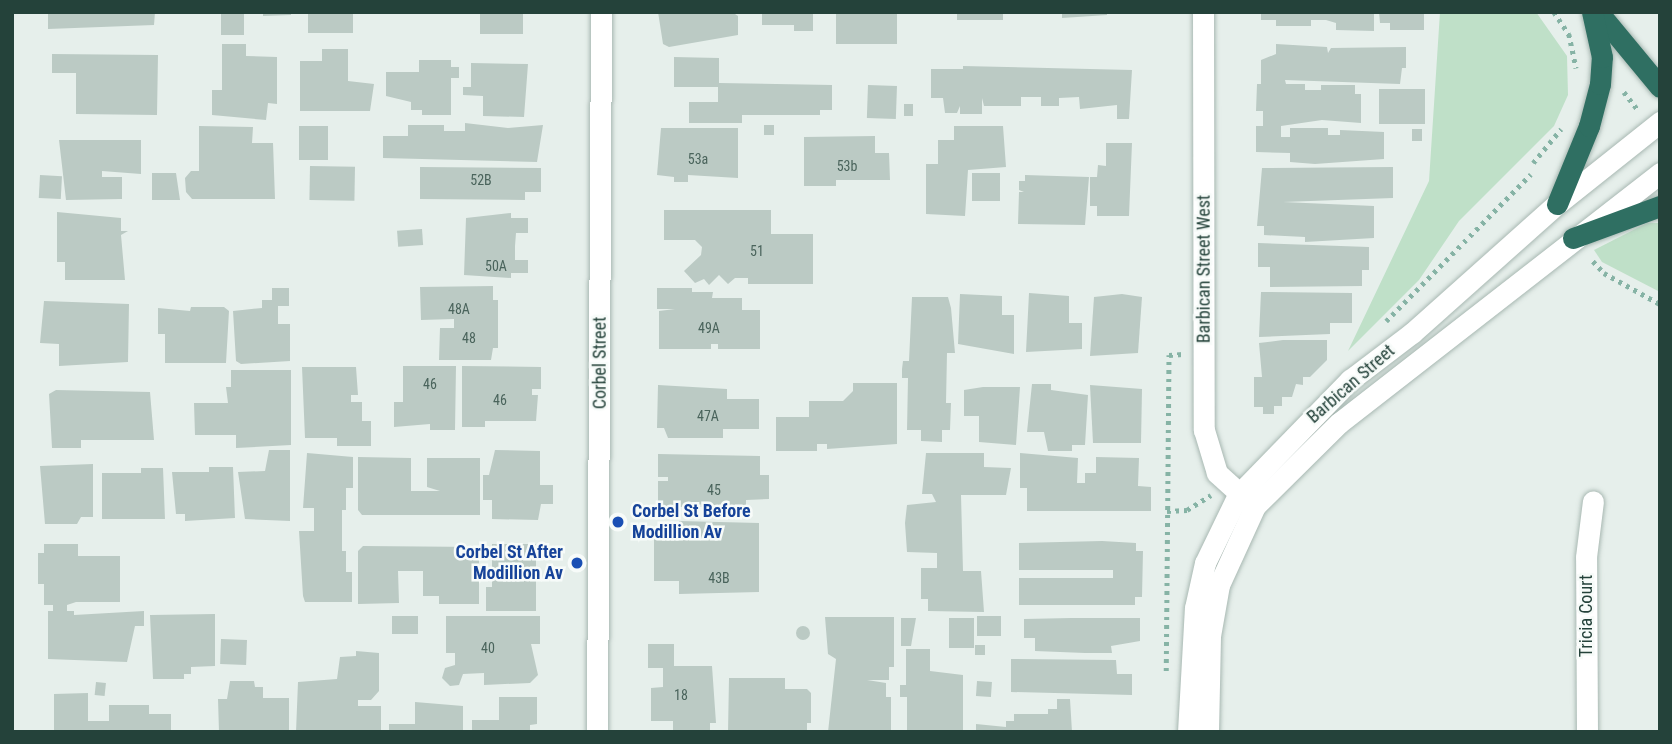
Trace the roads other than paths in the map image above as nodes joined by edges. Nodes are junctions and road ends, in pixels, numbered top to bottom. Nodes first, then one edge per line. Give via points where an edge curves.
1 (601, 12) edge
2 (1203, 12) edge
3 (1595, 12) edge
4 (1660, 87) edge
5 (1660, 122) edge
6 (1660, 173) edge
7 (1557, 204) junction
8 (1660, 206) edge
9 (1573, 238) junction
10 (1246, 500) junction
11 (1593, 501) dead end
12 (600, 725) edge
13 (1188, 732) edge
14 (1208, 732) edge
15 (1587, 732) edge

1 - 12 street, Corbel Street
2 - 10 street, Barbican Street West via 1204,430 1217,473
3 - 4 highway
3 - 7 highway via 1602,57 1600,84 1589,126
5 - 7 street, Barbican Street
6 - 9 street, Barbican Street
7 - 10 street, Barbican Street via 1412,333 1350,380
8 - 9 highway
9 - 10 street, Barbican Street
10 - 13 street, Barbican Street via 1205,563 1195,608
10 - 14 street, Barbican Street via 1219,584 1210,636
11 - 15 street, Tricia Court via 1586,557

